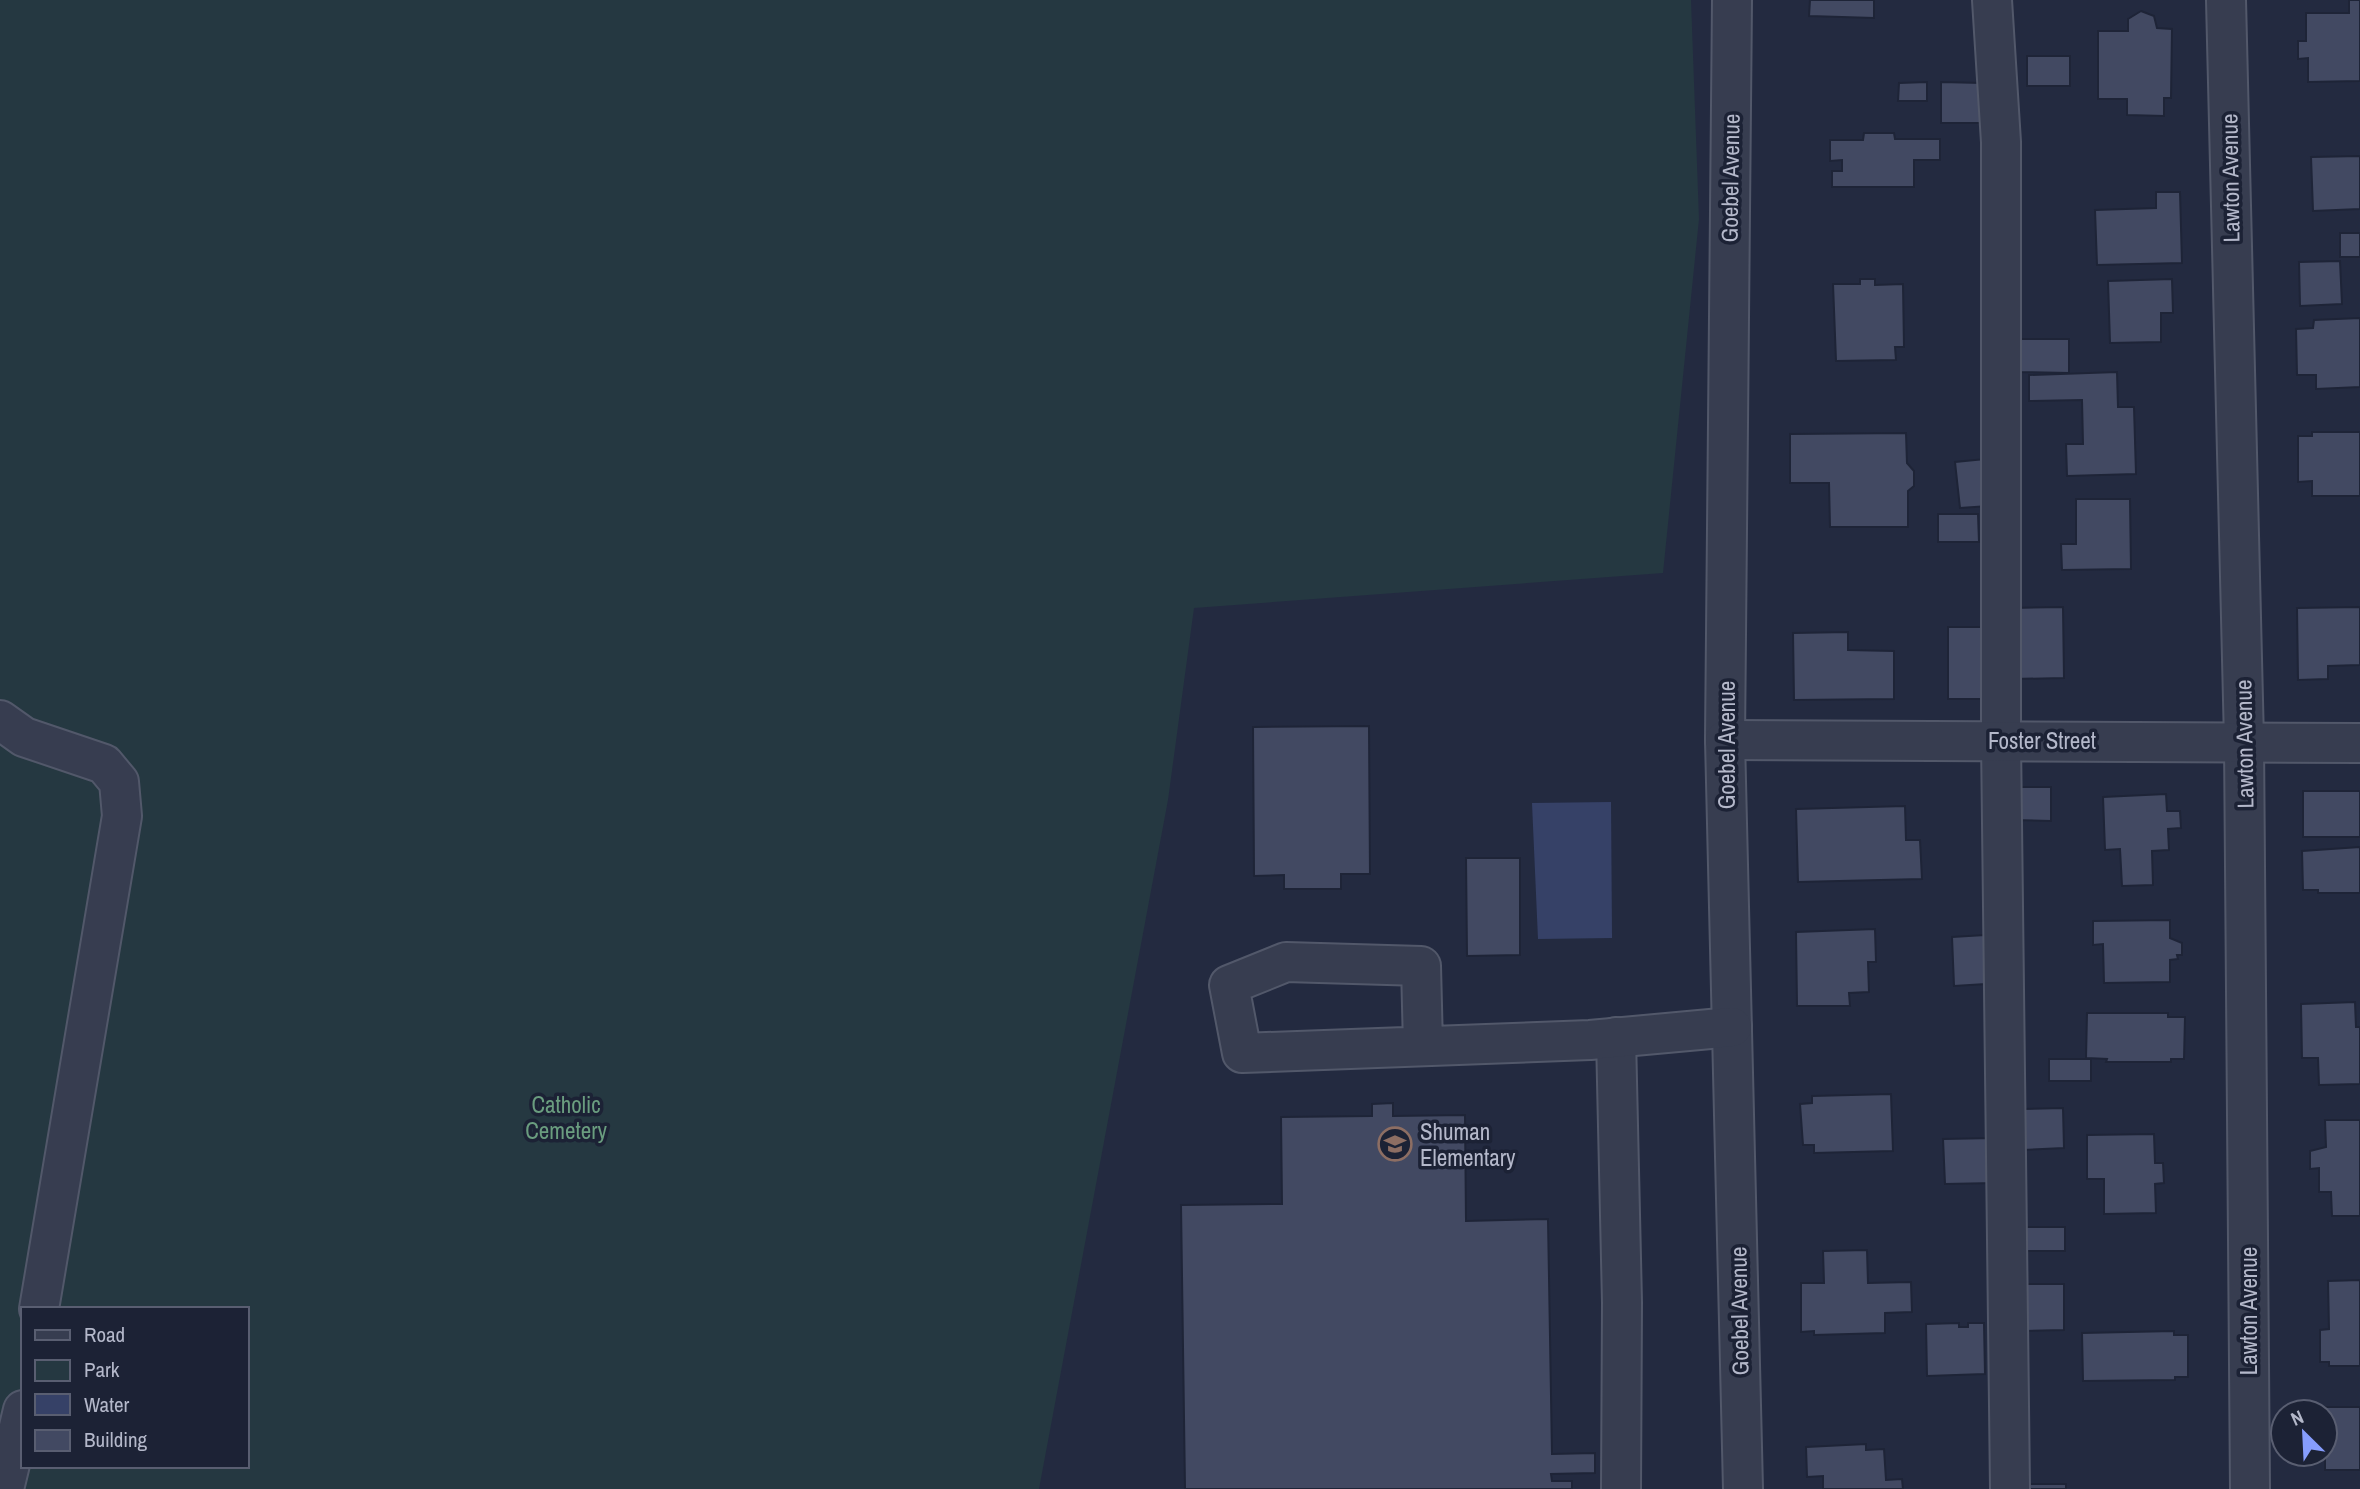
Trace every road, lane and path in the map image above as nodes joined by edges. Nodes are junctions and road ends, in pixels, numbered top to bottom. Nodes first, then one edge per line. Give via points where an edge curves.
1 (1732, 0) edge
2 (1992, 0) edge
3 (2226, 0) edge
4 (0, 720) edge
5 (1725, 740) junction
6 (2001, 740) junction
7 (2244, 741) junction
8 (2360, 743) edge
9 (1732, 1027) junction
10 (1616, 1037) junction
11 (1423, 1046) junction
12 (40, 1307) edge
13 (21, 1418) edge
14 (4, 1489) edge
15 (1621, 1489) edge
16 (1743, 1489) edge
17 (2010, 1489) edge
18 (2250, 1489) edge

1 - 5 street, Goebel Avenue
2 - 6 street via 2001,142
3 - 7 street, Lawton Avenue
4 - 12 street via 24,737 104,764 118,782 122,816
5 - 6 street, Foster Street
5 - 9 street, Goebel Avenue
6 - 7 street, Foster Street
6 - 17 street
7 - 8 street, Foster Street
7 - 18 street, Lawton Avenue
9 - 10 street
9 - 16 street, Goebel Avenue
10 - 11 street
10 - 15 street
11 - 11 street via 1242,1053 1229,985 1286,962 1421,965
13 - 14 street

